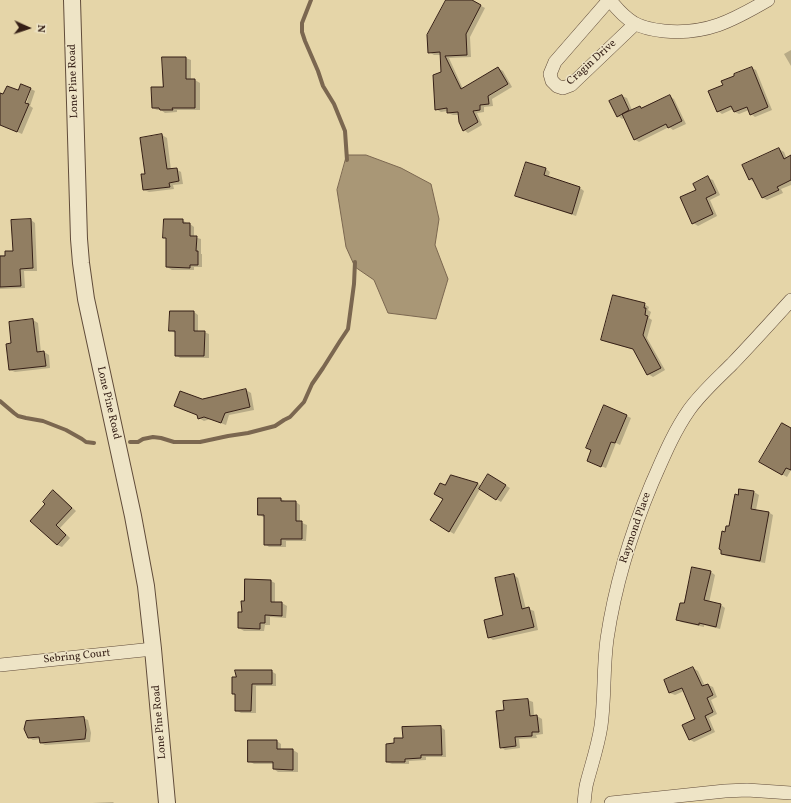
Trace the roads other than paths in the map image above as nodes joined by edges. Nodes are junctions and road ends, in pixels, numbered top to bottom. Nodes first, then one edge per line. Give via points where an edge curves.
1 (72, 0) edge
2 (610, 0) edge
3 (768, 0) edge
4 (635, 24) junction
5 (791, 300) edge
6 (153, 650) junction
7 (0, 665) edge
8 (791, 792) edge
9 (167, 803) edge
10 (584, 803) edge
11 (611, 803) edge

1 - 6 street, Lone Pine Road via 81,264 89,313 141,554
2 - 4 street, Cragin Drive
2 - 4 street, Cragin Drive via 555,62 550,74 557,86 571,86
3 - 4 street, Cragin Drive via 738,17 710,28 678,32 660,31
5 - 10 street, Raymond Place via 701,394 690,409 664,454 643,504 625,556 612,609 601,726 586,784
6 - 7 street, Sebring Court
6 - 9 street, Lone Pine Road
8 - 11 street via 725,791

